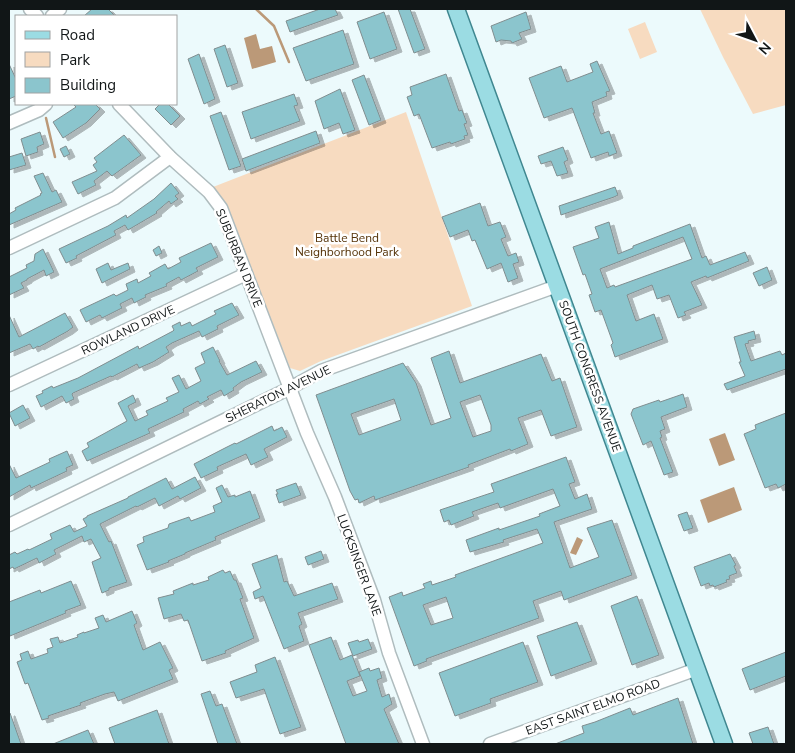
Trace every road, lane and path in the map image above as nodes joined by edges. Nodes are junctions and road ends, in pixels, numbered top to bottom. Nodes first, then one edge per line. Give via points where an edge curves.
1 (456, 9) edge
2 (45, 105) edge
3 (120, 105) edge
4 (9, 123) edge
5 (170, 157) junction
6 (9, 248) edge
7 (246, 274) junction
8 (558, 286) junction
9 (9, 385) edge
10 (290, 388) junction
11 (9, 525) edge
12 (697, 669) junction
13 (424, 744) edge
14 (490, 744) edge
15 (724, 744) edge

1 - 8 main road, SOUTH CONGRESS AVENUE
2 - 4 street
3 - 5 street, SUBURBAN DRIVE
5 - 6 street via 115,198
5 - 7 street, SUBURBAN DRIVE via 209,192 221,208
7 - 9 street, ROWLAND DRIVE
7 - 10 street, SUBURBAN DRIVE
8 - 10 street, SHERATON AVENUE via 321,371
8 - 12 main road, SOUTH CONGRESS AVENUE
10 - 11 street, SHERATON AVENUE
10 - 13 street, LUCKSINGER LANE via 374,600 389,653
12 - 14 street, EAST SAINT ELMO ROAD
12 - 15 main road, SOUTH CONGRESS AVENUE

